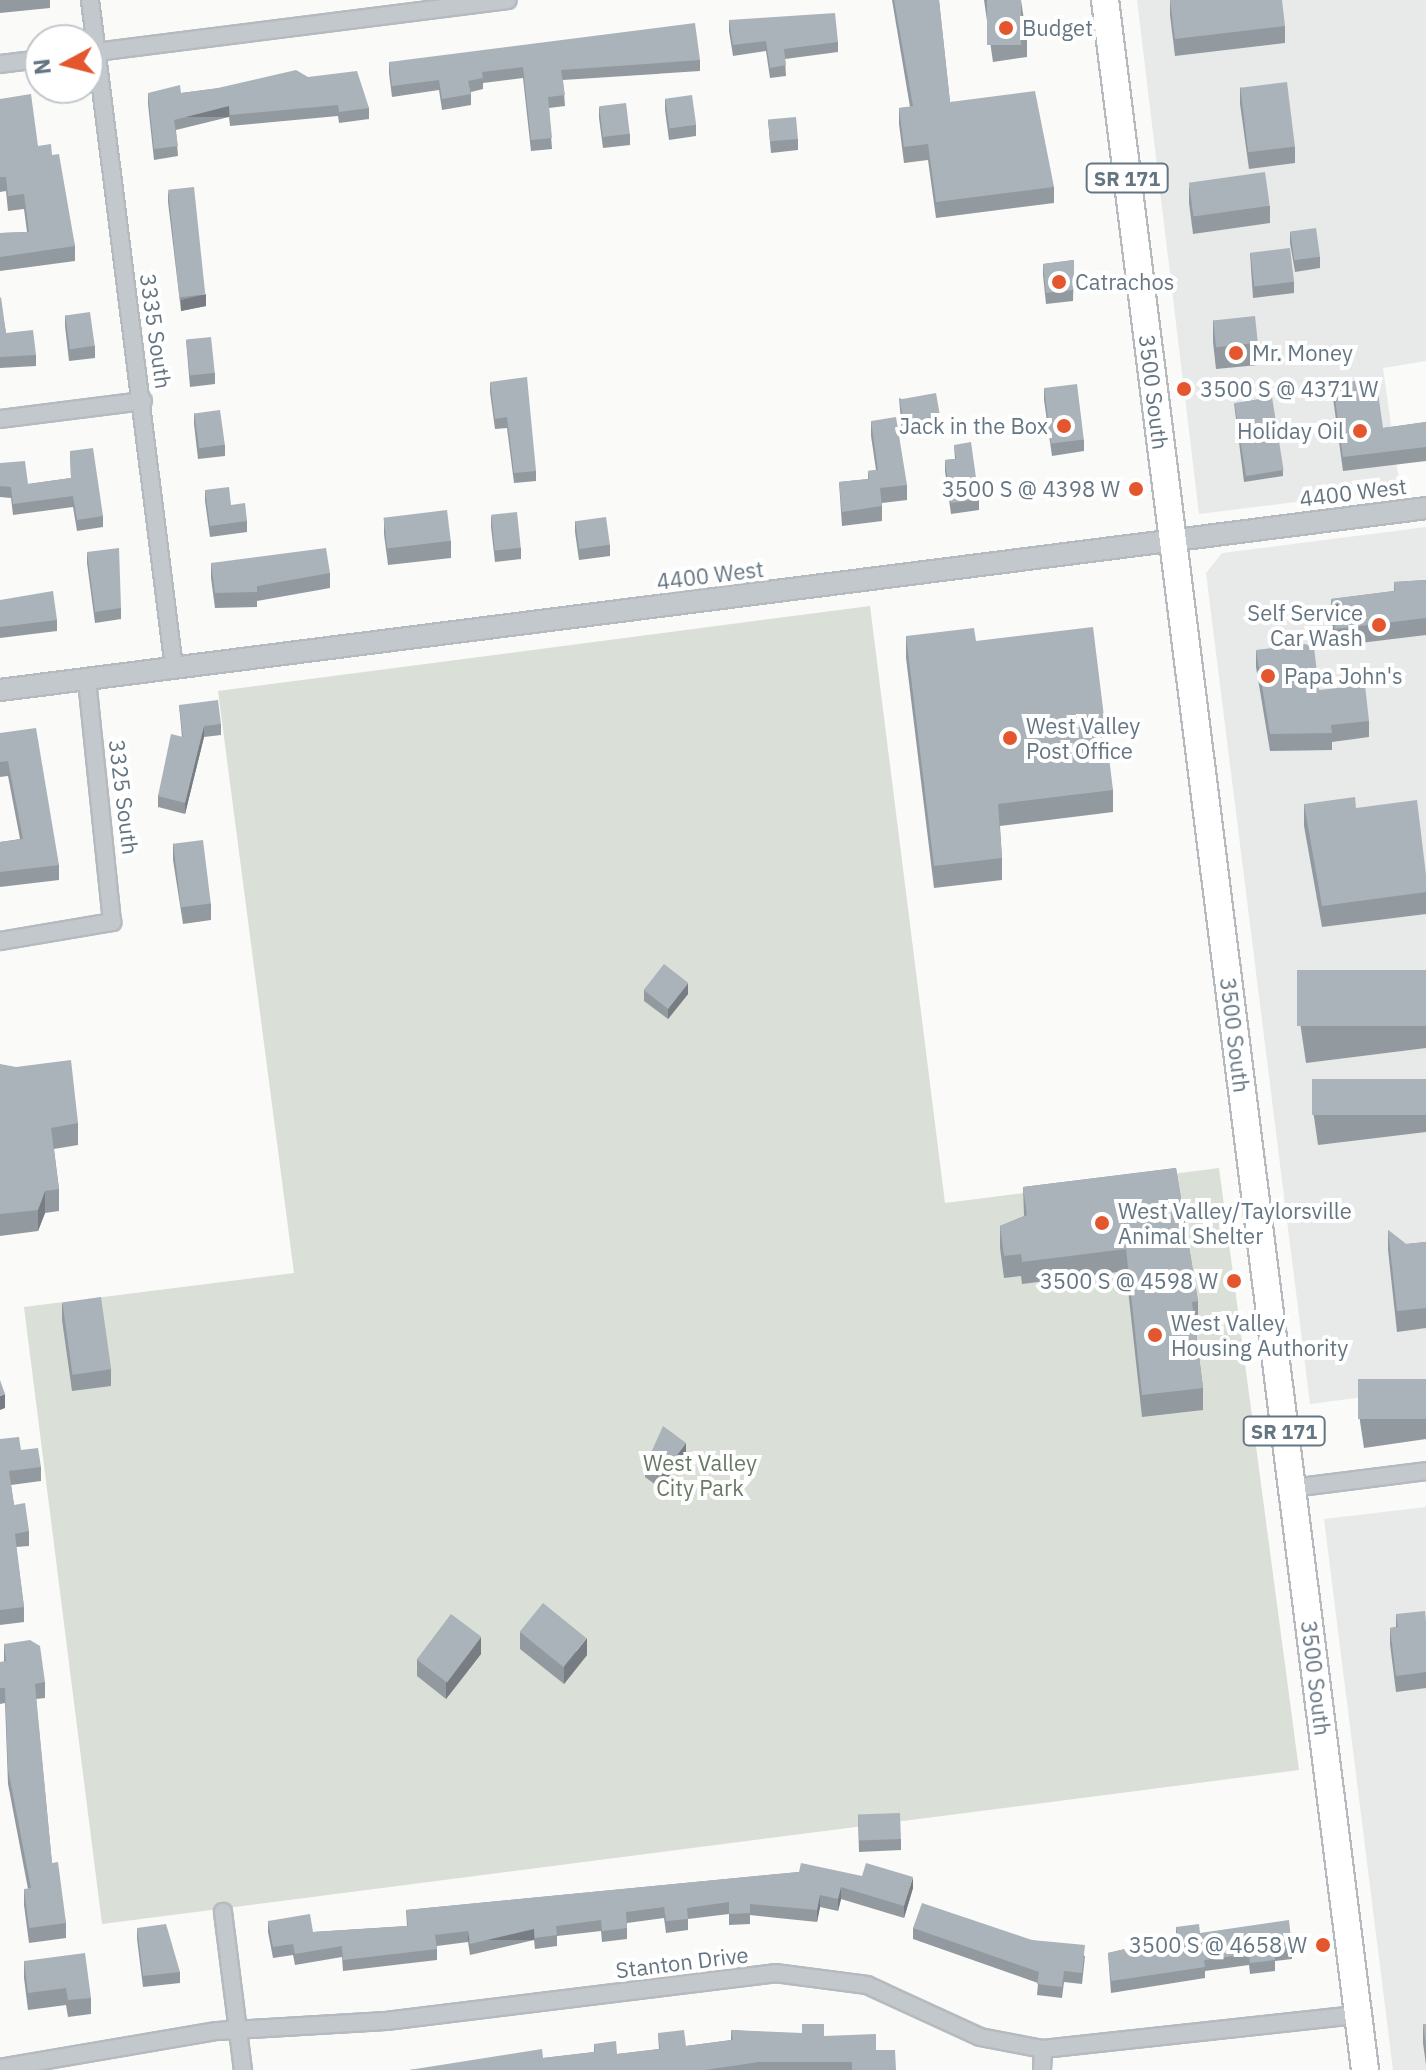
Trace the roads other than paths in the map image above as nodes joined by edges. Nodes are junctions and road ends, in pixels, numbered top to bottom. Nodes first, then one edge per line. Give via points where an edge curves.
1 (90, 0) edge
2 (508, 0) edge
3 (1105, 0) edge
4 (91, 24) edge
5 (104, 50) edge
6 (24, 61) edge
7 (0, 64) edge
8 (100, 104) edge
9 (143, 401) junction
10 (0, 419) edge
11 (1426, 508) edge
12 (1172, 539) junction
13 (174, 668) junction
14 (87, 679) junction
15 (0, 690) edge
16 (0, 941) edge
17 (1426, 1471) edge
18 (1292, 1488) junction
19 (223, 1912) dead end
20 (1358, 2015) junction
21 (237, 2029) junction
22 (1043, 2049) junction
23 (0, 2068) edge
24 (243, 2070) edge
25 (1042, 2070) edge
26 (1365, 2070) edge

1 - 4 street, 3335 South
2 - 5 street
3 - 12 main road, 3500 South / SR 171
6 - 7 street
8 - 9 street, 3335 South
9 - 10 street
9 - 13 street, 3335 South
11 - 12 street, 4400 West
12 - 13 street, 4400 West
12 - 18 main road, 3500 South / SR 171
13 - 14 street, 4400 West
14 - 15 street, 4400 West
14 - 16 street, 3325 South via 112,922
17 - 18 street
18 - 20 main road, 3500 South / SR 171
19 - 21 street
20 - 22 street, Stanton Drive
20 - 26 main road, 3500 South / SR 171
21 - 22 street, Stanton Drive via 386,2021 797,1973 867,1985 980,2037
21 - 23 street, Stanton Drive
21 - 24 street
22 - 25 street

